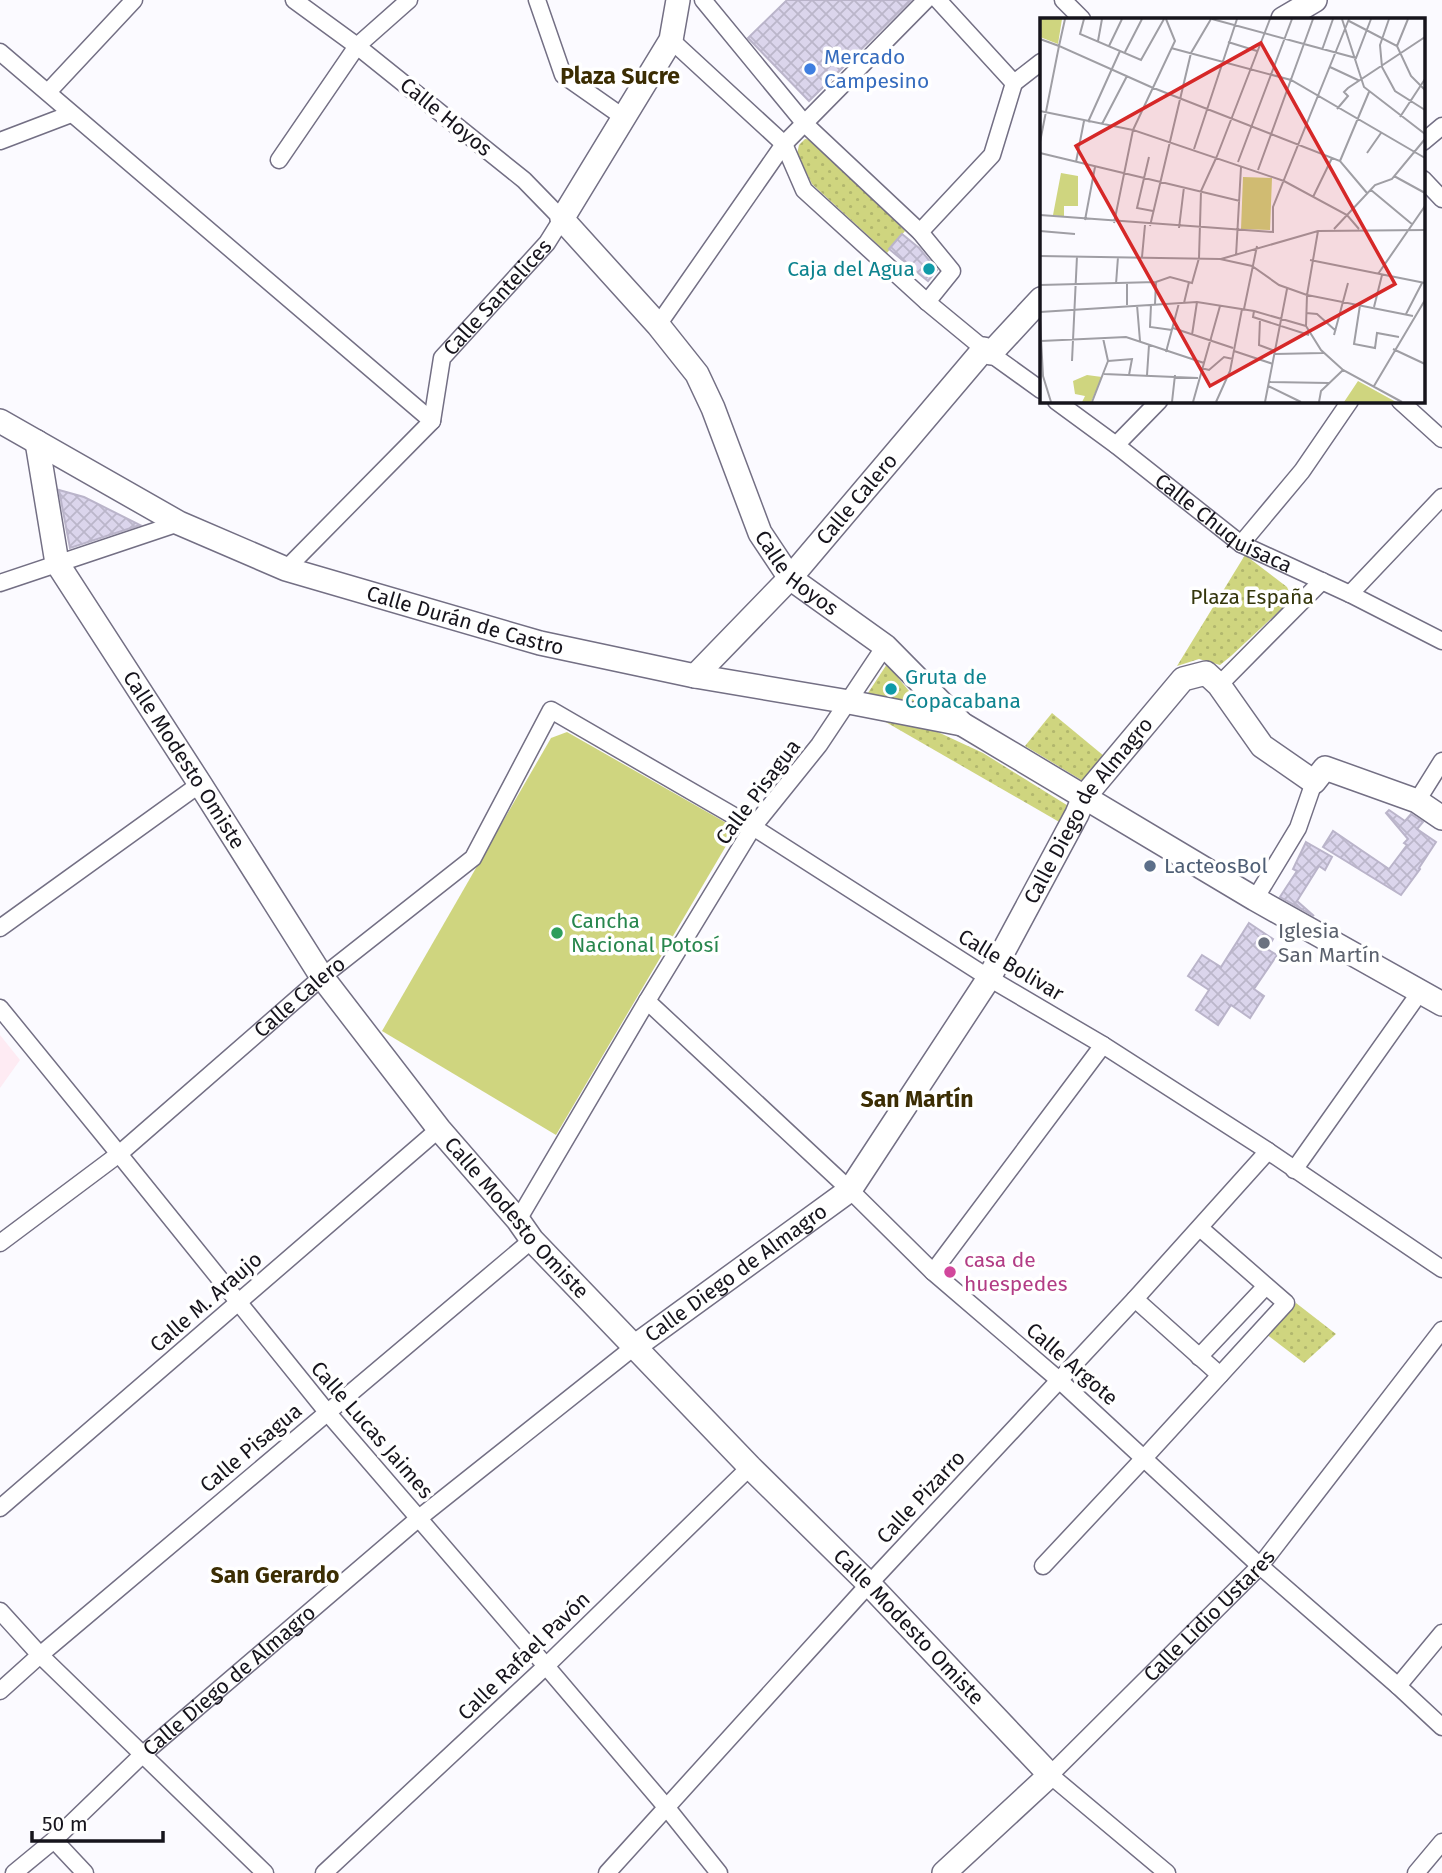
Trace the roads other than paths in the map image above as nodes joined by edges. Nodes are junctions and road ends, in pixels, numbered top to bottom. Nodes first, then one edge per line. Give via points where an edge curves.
1 (134, 0) edge
2 (293, 0) edge
3 (409, 0) edge
4 (537, 0) edge
5 (678, 0) edge
6 (703, 0) edge
7 (926, 0) edge
8 (938, 0) edge
9 (1063, 0) edge
10 (1309, 4) edge
11 (1081, 18) edge
12 (1285, 18) edge
13 (671, 40) junction
14 (357, 47) junction
15 (0, 52) edge
16 (1040, 63) edge
17 (1014, 83) junction
18 (48, 92) junction
19 (71, 114) junction
20 (623, 117) junction
21 (804, 124) junction
22 (1442, 126) edge
23 (1425, 138) edge
24 (0, 141) edge
25 (784, 144) junction
26 (279, 160) dead end
27 (1424, 180) edge
28 (1442, 199) edge
29 (562, 219) junction
30 (920, 232) junction
31 (1040, 300) edge
32 (927, 302) junction
33 (658, 325) junction
34 (987, 351) junction
35 (1040, 389) edge
36 (1057, 402) edge
37 (1157, 402) edge
38 (1349, 402) edge
39 (1401, 402) edge
40 (0, 421) edge
41 (432, 421) junction
42 (1442, 439) edge
43 (37, 442) junction
44 (1116, 445) junction
45 (1442, 497) edge
46 (179, 523) junction
47 (1241, 544) junction
48 (57, 563) junction
49 (286, 569) junction
50 (790, 578) junction
51 (1322, 581) junction
52 (0, 583) edge
53 (1350, 593) junction
54 (1442, 641) edge
55 (886, 646) junction
56 (695, 676) junction
57 (1219, 685) junction
58 (849, 702) junction
59 (551, 710) joint
60 (962, 724) junction
61 (1442, 761) edge
62 (1314, 782) junction
63 (200, 784) junction
64 (1084, 797) junction
65 (1417, 801) junction
66 (1442, 818) edge
67 (753, 827) junction
68 (1255, 899) junction
69 (0, 928) edge
70 (322, 977) junction
71 (989, 978) junction
72 (1420, 992) junction
73 (647, 1001) junction
74 (1442, 1004) edge
75 (0, 1008) edge
76 (1103, 1045) junction
77 (439, 1129) junction
78 (1268, 1151) junction
79 (119, 1154) junction
80 (1294, 1170) junction
81 (850, 1190) junction
82 (518, 1220) junction
83 (1200, 1228) junction
84 (532, 1240) junction
85 (0, 1243) edge
86 (1442, 1269) edge
87 (933, 1272) junction
88 (1266, 1286) junction
89 (1135, 1298) junction
90 (238, 1302) junction
91 (1442, 1330) edge
92 (635, 1347) junction
93 (1199, 1357) junction
94 (1220, 1375) junction
95 (1059, 1380) junction
96 (327, 1412) junction
97 (1145, 1457) junction
98 (750, 1467) junction
99 (0, 1508) edge
100 (419, 1518) junction
101 (1042, 1566) dead end
102 (1260, 1566) junction
103 (869, 1584) junction
104 (0, 1611) edge
105 (1442, 1633) edge
106 (40, 1655) junction
107 (546, 1666) junction
108 (1398, 1686) junction
109 (0, 1691) edge
110 (1442, 1727) edge
111 (142, 1755) junction
112 (1050, 1774) junction
113 (667, 1808) junction
114 (54, 1840) junction
115 (1442, 1842) edge
116 (14, 1873) edge
117 (85, 1873) edge
118 (265, 1873) edge
119 (324, 1873) edge
120 (607, 1873) edge
121 (719, 1873) edge
122 (944, 1873) edge
123 (1167, 1873) edge
124 (1416, 1873) edge

1 - 18 street
2 - 14 street, Calle Hoyos
3 - 14 street
4 - 20 street via 563,75
5 - 13 main road
6 - 21 street
7 - 21 street
8 - 17 street
9 - 11 street
10 - 12 main road
13 - 20 main road, Calle Santelices
13 - 25 street
14 - 26 street
14 - 29 street, Calle Hoyos via 524,180
15 - 18 street
16 - 17 street
17 - 30 street via 992,155
18 - 19 street
19 - 24 street
19 - 41 street
20 - 29 main road, Calle Santelices
21 - 25 street
21 - 30 street
22 - 23 street
25 - 32 street via 804,190
25 - 33 street
27 - 28 street
29 - 33 main road, Calle Hoyos
29 - 41 street, Calle Santelices via 547,243 442,358
30 - 32 street via 952,271
31 - 34 main road, Calle Calero
32 - 34 street
33 - 50 main road, Calle Hoyos via 697,374 760,533
34 - 35 street
34 - 50 main road, Calle Calero
36 - 44 street, Calle Chuquisaca
37 - 44 street
38 - 47 street via 1302,471
39 - 42 street
40 - 43 main road, Calle Durán de Castro
41 - 49 street
43 - 46 main road, Calle Durán de Castro
43 - 48 main road, Calle Modesto Omiste
44 - 47 street, Calle Chuquisaca
45 - 53 street
46 - 48 street
46 - 49 main road, Calle Durán de Castro
47 - 51 street, Calle Chuquisaca
48 - 52 street
48 - 63 main road, Calle Modesto Omiste
49 - 56 main road, Calle Durán de Castro via 540,643
50 - 55 main road, Calle Hoyos
50 - 56 main road, Calle Calero
51 - 53 street, Calle Chuquisaca
51 - 57 street
53 - 54 street, Calle Chuquisaca
55 - 58 street, Calle Pisagua
55 - 60 main road, Calle Hoyos
56 - 58 main road, Calle Durán de Castro
57 - 62 main road via 1262,747
57 - 64 main road, Calle Diego de Almagro via 1206,673 1183,679
58 - 60 main road, Calle Durán de Castro
58 - 67 street, Calle Pisagua
59 - 67 street, Calle Bolivar
59 - 70 street, Calle Calero via 473,858
60 - 64 main road, Calle Hoyos
61 - 65 street
62 - 65 main road via 1325,768
62 - 68 street via 1298,828
63 - 69 street
63 - 70 main road, Calle Modesto Omiste
64 - 68 main road, Calle Hoyos
64 - 71 main road, Calle Diego de Almagro
65 - 66 main road
67 - 71 street, Calle Bolivar
67 - 73 street, Calle Pisagua
68 - 72 main road, Calle Hoyos
70 - 77 main road, Calle Modesto Omiste
70 - 79 street, Calle Calero
71 - 76 street, Calle Bolivar
71 - 81 main road, Calle Diego de Almagro
72 - 74 main road, Calle Hoyos
72 - 80 street
73 - 81 street, Calle Argote
73 - 82 street, Calle Pisagua
75 - 79 street, Calle Lucas Jaimes
76 - 78 street, Calle Bolivar
76 - 87 street
77 - 82 main road, Calle Modesto Omiste
77 - 90 street, Calle M. Araujo
78 - 80 street, Calle Bolivar
78 - 83 street, Calle Pizarro
79 - 85 street, Calle Calero
79 - 90 street, Calle Lucas Jaimes
80 - 86 street, Calle Bolivar
81 - 87 street, Calle Argote
81 - 92 main road, Calle Diego de Almagro
82 - 84 main road, Calle Modesto Omiste
83 - 88 street
83 - 89 street, Calle Pizarro
84 - 92 main road, Calle Modesto Omiste
84 - 96 street, Calle Pisagua
87 - 95 street, Calle Argote
88 - 93 street
88 - 94 street via 1286,1303
89 - 93 street
89 - 95 street, Calle Pizarro
90 - 96 street, Calle Lucas Jaimes
90 - 99 street, Calle M. Araujo
91 - 102 street, Calle Lidio Ustares
92 - 98 main road, Calle Modesto Omiste
92 - 100 street, Calle Diego de Almagro
93 - 94 street
94 - 97 street
95 - 97 street, Calle Argote
95 - 103 street, Calle Pizarro
96 - 100 street, Calle Lucas Jaimes
96 - 106 street, Calle Pisagua
97 - 101 street
97 - 102 street, Calle Argote
98 - 103 main road, Calle Modesto Omiste
98 - 107 street, Calle Rafael Pavón
100 - 107 street, Calle Lucas Jaimes
100 - 111 street, Calle Diego de Almagro
102 - 108 street, Calle Argote
102 - 112 street, Calle Lidio Ustares
103 - 112 main road, Calle Modesto Omiste
103 - 113 street, Calle Pizarro
104 - 106 street
105 - 108 street
106 - 109 street, Calle Pisagua
106 - 111 street
107 - 113 street, Calle Lucas Jaimes
107 - 119 street, Calle Rafael Pavón
108 - 110 street, Calle Argote
111 - 114 street, Calle Diego de Almagro
111 - 118 street
112 - 122 main road, Calle Lidio Ustares
112 - 123 street, Calle Modesto Omiste
113 - 120 street, Calle Pizarro
113 - 121 street, Calle Lucas Jaimes
114 - 116 street, Calle Diego de Almagro
114 - 117 street
115 - 124 street

